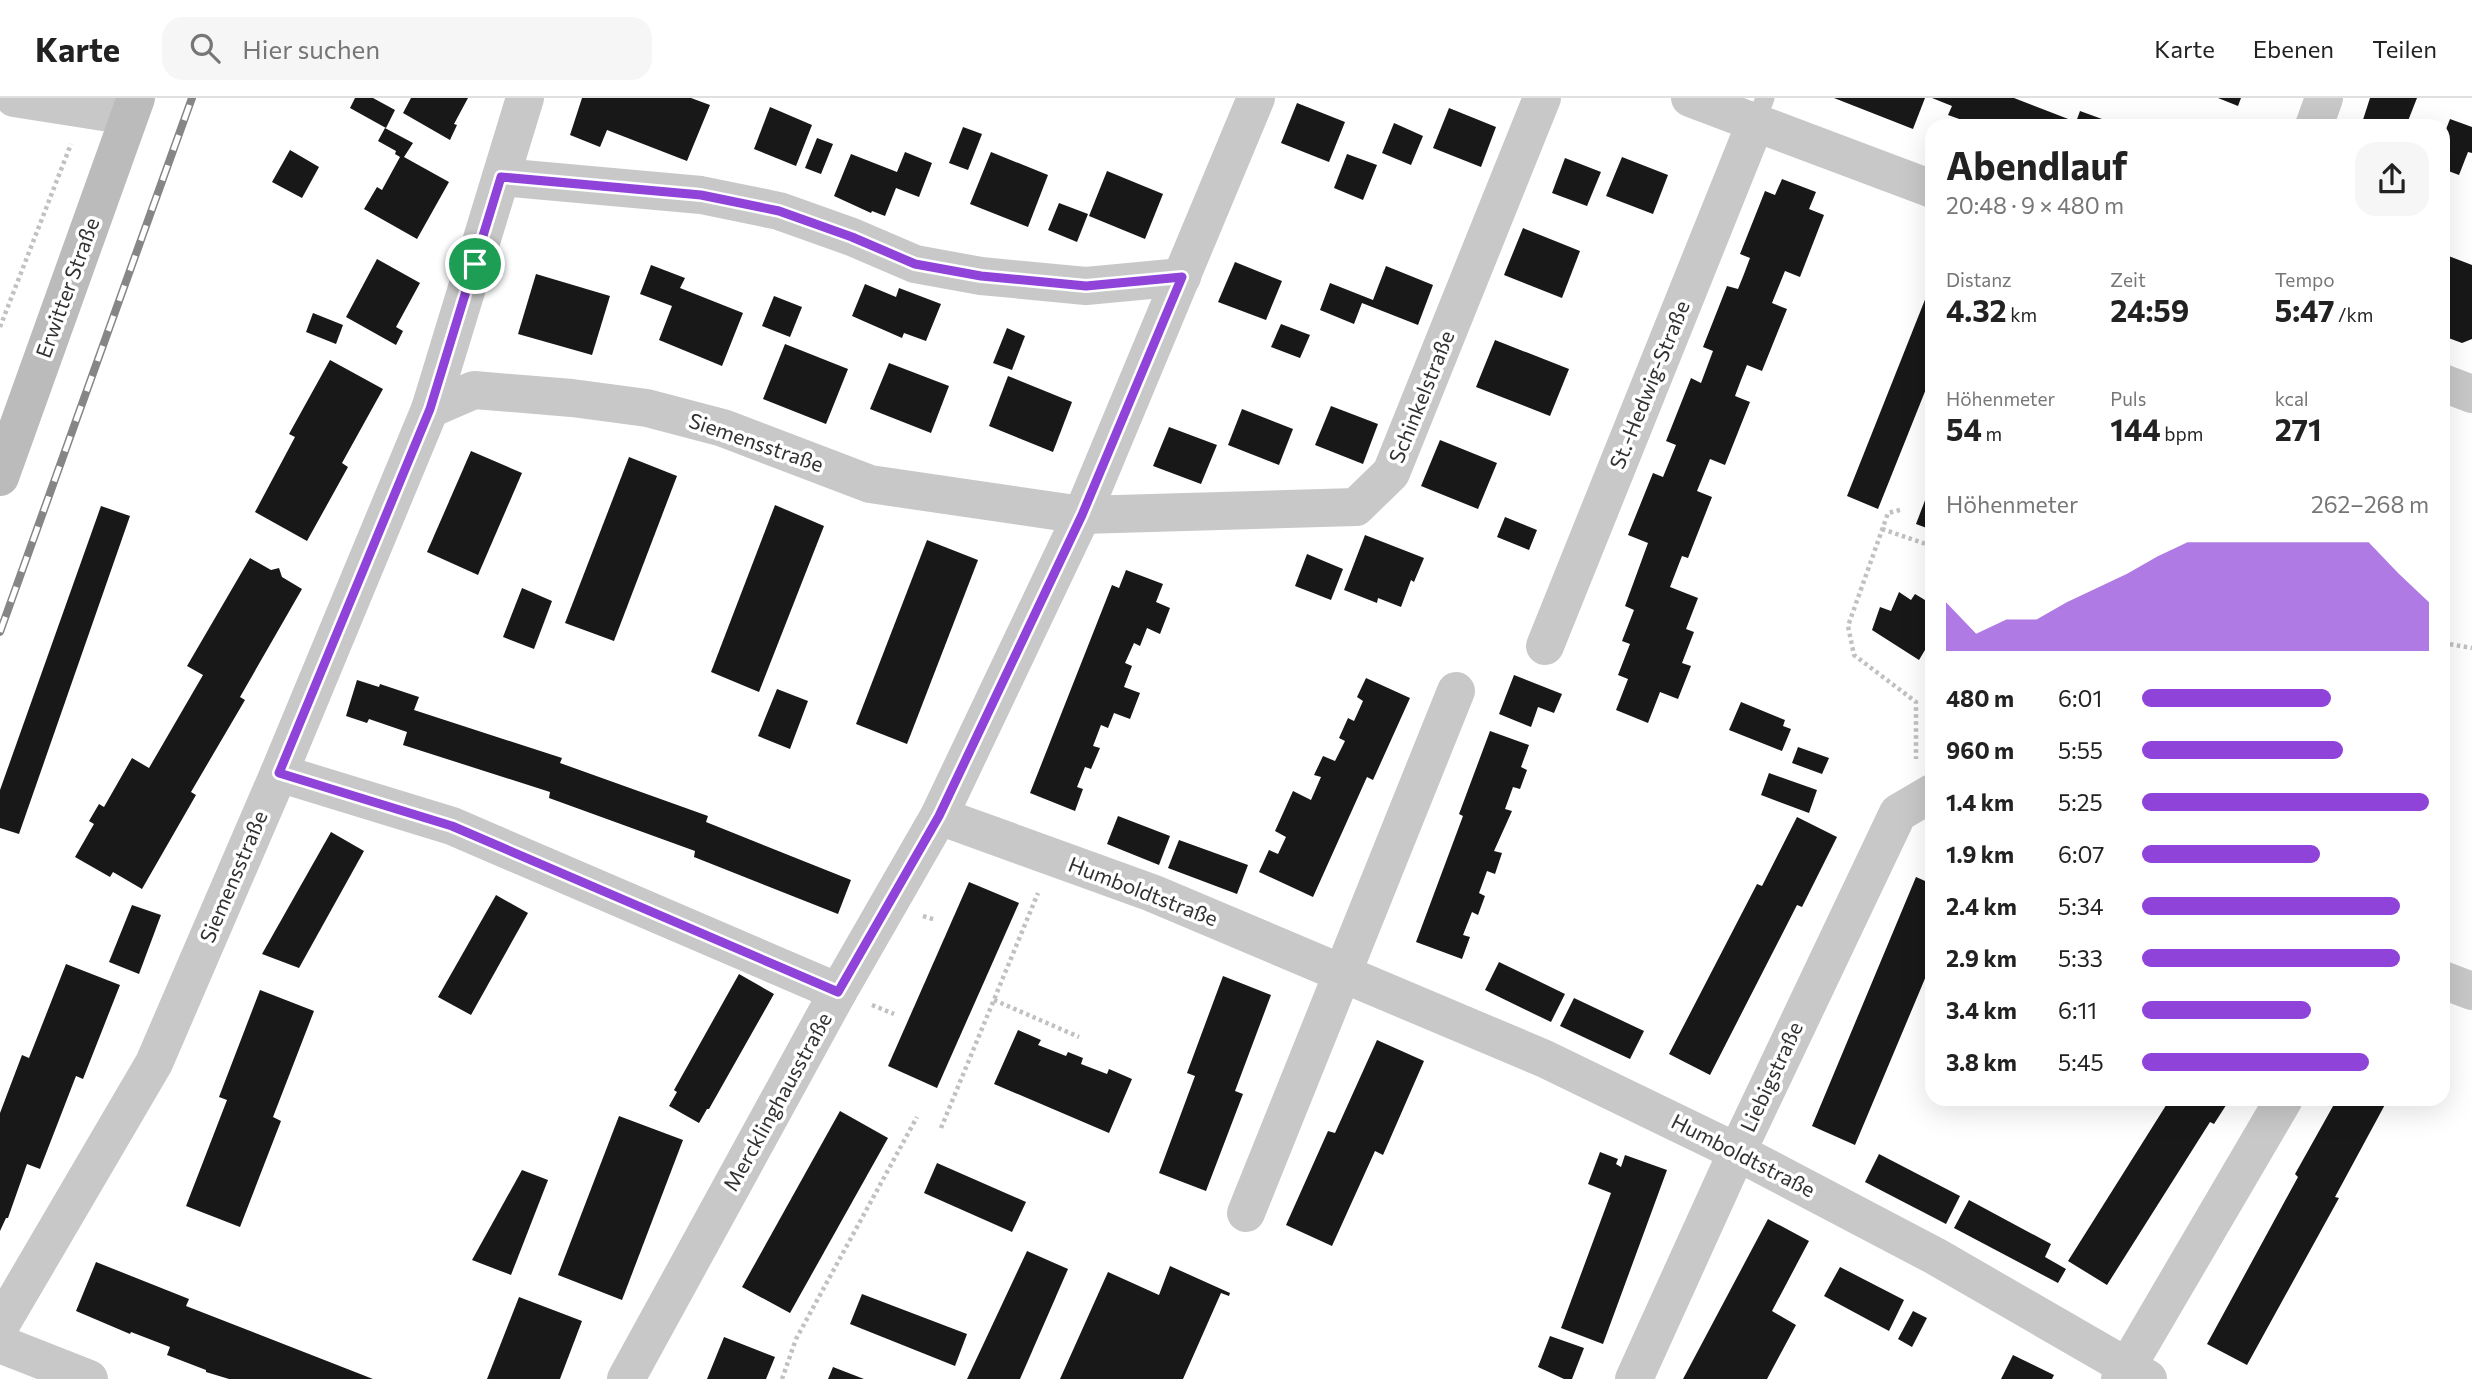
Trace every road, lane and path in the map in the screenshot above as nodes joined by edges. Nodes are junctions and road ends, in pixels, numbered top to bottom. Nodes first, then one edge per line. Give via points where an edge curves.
1 (14, 98) edge
2 (525, 98) edge
3 (1256, 98) edge
4 (1542, 98) edge
5 (1690, 98) edge
6 (2324, 98) edge
7 (133, 107) edge
8 (85, 109) junction
9 (1760, 111) edge
10 (2316, 119) edge
11 (501, 177) junction
12 (1925, 186) edge
13 (1182, 277) junction
14 (0, 327) edge
15 (2450, 386) edge
16 (2472, 394) edge
17 (430, 409) junction
18 (0, 477) edge
19 (1900, 510) dead end
20 (1082, 515) junction
21 (1882, 529) junction
22 (1925, 544) edge
23 (2450, 644) edge
24 (1545, 646) dead end
25 (2472, 648) edge
26 (1456, 691) dead end
27 (279, 773) junction
28 (1924, 798) edge
29 (939, 816) junction
30 (1053, 858) junction
31 (1344, 973) junction
32 (2450, 983) edge
33 (2472, 991) edge
34 (838, 992) junction
35 (994, 1000) junction
36 (1079, 1037) dead end
37 (2280, 1106) edge
38 (917, 1118) dead end
39 (941, 1128) dead end
40 (1737, 1152) junction
41 (1246, 1213) dead end
42 (0, 1326) edge
43 (0, 1344) edge
44 (2132, 1375) edge
45 (89, 1379) edge
46 (626, 1379) edge
47 (782, 1379) edge
48 (1634, 1379) edge

1 - 8 street
2 - 11 street, Siemensstraße
3 - 13 street, Mercklinghausstraße
4 - 20 street, Schinkelstraße via 1391,473 1356,507
5 - 9 street
6 - 10 street
7 - 8 street
7 - 18 main road, Erwitter Straße
8 - 14 path
9 - 12 street
9 - 24 street, St.-Hedwig-Straße
11 - 13 street via 701,195 779,211 915,264 981,276 1086,286
11 - 17 street, Siemensstraße
13 - 20 street, Mercklinghausstraße
15 - 16 street
17 - 20 street, Siemensstraße via 474,390 647,408 723,428 870,484
17 - 27 street, Siemensstraße
19 - 21 path via 1888,513
20 - 29 street, Mercklinghausstraße
21 - 22 path
21 - 28 path via 1848,626 1854,655 1916,702
23 - 25 path
26 - 31 street
27 - 34 street via 452,826
27 - 42 street, Siemensstraße via 155,1063
28 - 40 street, Liebigstraße via 1898,813
29 - 30 street, Humboldtstraße
29 - 34 street, Mercklinghausstraße
30 - 31 street, Humboldtstraße via 1152,893
30 - 35 path
31 - 40 street, Humboldtstraße via 1545,1059
31 - 41 street
32 - 33 street
34 - 46 street, Mercklinghausstraße
35 - 36 path
35 - 39 path
37 - 44 street, Humboldtstraße
38 - 47 path via 796,1339
40 - 44 street, Humboldtstraße via 1935,1256
40 - 48 street, Liebigstraße
43 - 45 street

